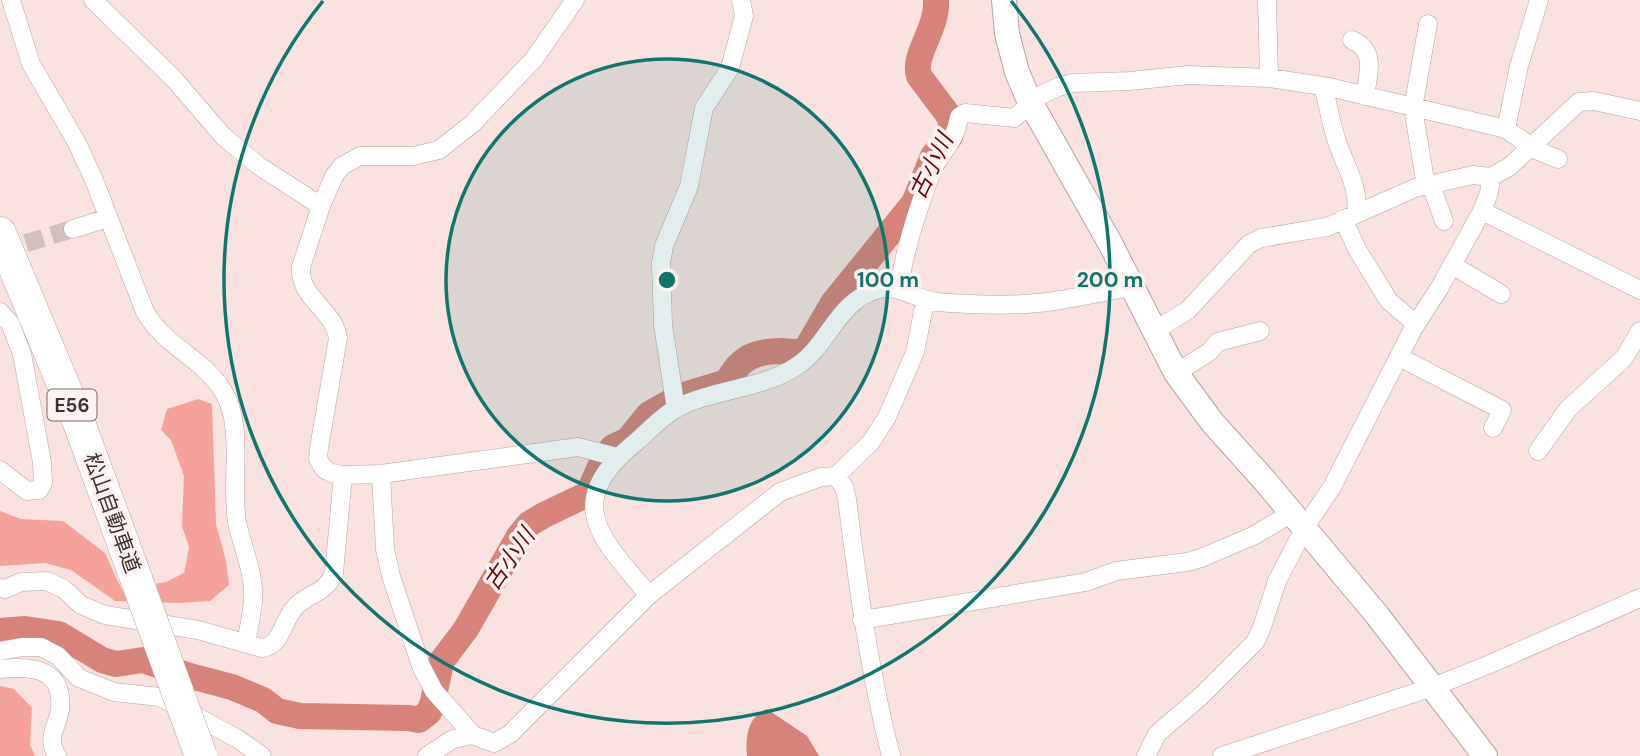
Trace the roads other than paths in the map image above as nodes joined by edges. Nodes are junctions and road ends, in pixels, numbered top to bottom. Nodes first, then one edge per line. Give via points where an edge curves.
1 (11, 0) edge
2 (93, 0) edge
3 (575, 0) edge
4 (741, 0) edge
5 (1004, 0) edge
6 (1267, 0) edge
7 (1539, 0) edge
8 (1428, 24) dead end
9 (1352, 40) dead end
10 (1269, 78) junction
11 (1323, 87) junction
12 (1365, 96) junction
13 (1032, 104) junction
14 (1413, 108) junction
15 (1640, 110) edge
16 (1506, 130) junction
17 (1530, 146) junction
18 (1558, 159) dead end
19 (1491, 177) junction
20 (1428, 185) junction
21 (321, 206) junction
22 (1482, 211) junction
23 (1350, 216) junction
24 (108, 218) junction
25 (1444, 221) dead end
26 (73, 229) tunnel mouth
27 (0, 233) edge
28 (1452, 265) junction
29 (1133, 287) junction
30 (899, 289) junction
31 (1640, 290) edge
32 (1501, 294) dead end
33 (925, 301) junction
34 (0, 312) edge
35 (1416, 324) junction
36 (1154, 331) junction
37 (1260, 331) dead end
38 (1640, 331) edge
39 (1399, 357) junction
40 (1176, 373) junction
41 (676, 409) junction
42 (1493, 428) dead end
43 (1538, 451) dead end
44 (617, 457) junction
45 (0, 470) edge
46 (381, 474) junction
47 (343, 475) junction
48 (836, 476) junction
49 (1298, 520) junction
50 (0, 588) edge
51 (649, 594) junction
52 (1640, 598) edge
53 (862, 620) junction
54 (246, 642) junction
55 (0, 651) edge
56 (0, 668) edge
57 (1433, 687) junction
58 (472, 735) junction
59 (57, 756) edge
60 (201, 756) edge
61 (262, 756) edge
62 (427, 756) edge
63 (891, 756) edge
64 (1146, 756) edge
65 (1222, 756) edge
66 (1485, 756) edge

1 - 24 street via 32,64 77,143
2 - 21 street via 174,79 223,135 259,166
3 - 21 street via 534,59 458,136 425,154 349,160 334,176
4 - 41 street via 744,16 730,68 704,108 689,186 661,263 663,325
5 - 13 street via 1017,72
6 - 10 street
7 - 16 street
8 - 14 street
9 - 12 street via 1368,53
10 - 11 street
10 - 13 street via 1188,75 1073,83 1041,95
11 - 12 street
11 - 23 street via 1334,134 1356,190
12 - 14 street
13 - 29 street
13 - 30 street via 1014,118 973,113 959,117 953,140 931,174
14 - 16 street
14 - 20 street
15 - 17 street via 1579,102
16 - 17 street
17 - 18 street
17 - 19 street
19 - 20 street via 1473,175
19 - 22 street
20 - 23 street
20 - 25 street
21 - 47 street via 300,278 308,295 337,327 318,459 324,469
22 - 28 street
22 - 31 street
23 - 35 street via 1358,251 1381,290
23 - 36 street via 1327,227 1249,244 1188,310
24 - 26 street
24 - 54 street via 154,328 212,374 231,404 237,520 253,599
27 - 60 highway, 松山自動車道 / E56, bridge via 78,420
28 - 32 street
28 - 35 street
29 - 33 street via 1052,301
29 - 36 street
30 - 33 street
30 - 41 street via 876,290 847,308 796,367
33 - 48 street via 915,352 887,417 871,442
34 - 45 street via 10,323 22,354 43,483 39,491 27,491
35 - 39 street
36 - 40 street
37 - 40 street via 1217,342
38 - 43 street via 1625,358 1568,410
39 - 42 street via 1502,410
39 - 49 street via 1332,487
40 - 49 street via 1212,422
41 - 44 street
44 - 46 street via 578,447
44 - 51 street via 597,488 595,522 614,554
46 - 47 street
46 - 58 street via 385,549 421,666 433,691
47 - 54 street via 334,573 329,583 296,606 272,646
48 - 51 street via 780,492
48 - 53 street via 847,499
49 - 53 street via 1187,562 1116,571 1086,582
49 - 57 street
49 - 64 street via 1255,642 1157,734
50 - 54 street via 47,580 80,605 105,615
51 - 58 street via 510,734 494,743
52 - 57 street
53 - 63 street
55 - 61 street via 41,647 58,656 79,678 114,692 160,697
56 - 59 street via 41,669 52,680 59,693 60,710 51,746
57 - 65 street
57 - 66 street
58 - 62 street via 453,739

